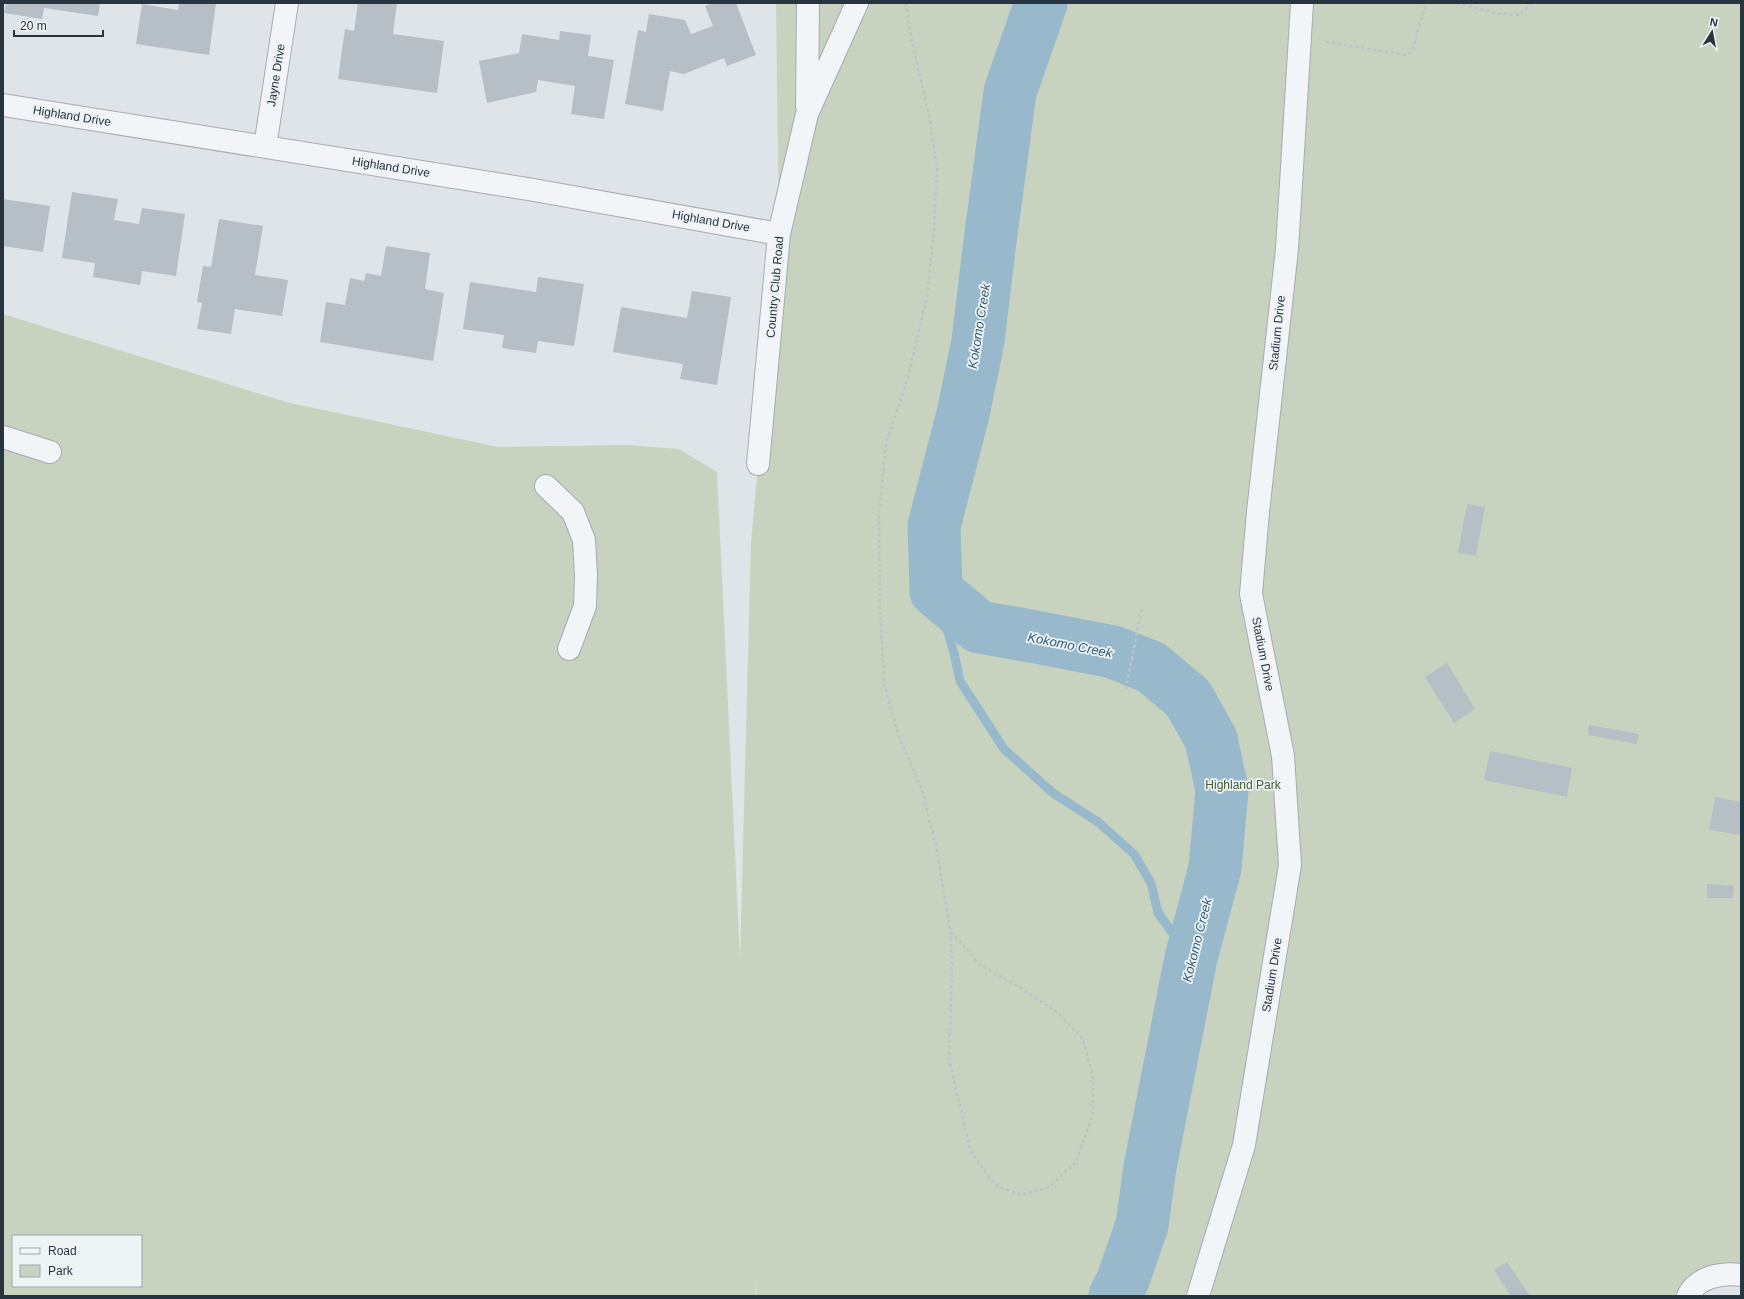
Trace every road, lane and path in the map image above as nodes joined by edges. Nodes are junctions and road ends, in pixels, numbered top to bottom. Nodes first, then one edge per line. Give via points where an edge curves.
1 (287, 3) edge
2 (808, 3) edge
3 (857, 3) edge
4 (906, 3) edge
5 (1302, 3) edge
6 (1426, 3) edge
7 (1457, 3) edge
8 (1532, 3) edge
9 (1300, 36) junction
10 (3, 105) edge
11 (807, 114) junction
12 (265, 147) junction
13 (779, 234) junction
14 (3, 437) edge
15 (50, 452) dead end
16 (758, 464) dead end
17 (546, 486) dead end
18 (1142, 606) dead end
19 (569, 649) dead end
20 (1126, 689) dead end
21 (950, 930) junction
22 (1741, 1275) edge
23 (1695, 1288) edge
24 (1198, 1296) edge

1 - 12 street, Jayne Drive
2 - 11 street, Country Club Road
3 - 11 street, Country Club Road
4 - 21 path via 929,116 936,168 934,229 927,296 908,377 886,444 879,515 880,607 884,683 898,734 922,790 937,851
5 - 9 street, Stadium Drive
6 - 9 path via 1412,52 1406,55
7 - 8 path via 1519,16
9 - 24 street, Stadium Drive via 1287,249 1259,504 1252,594 1283,756 1290,865 1244,1145
10 - 12 street, Highland Drive
11 - 13 street, Country Club Road
12 - 13 street, Highland Drive via 528,189
13 - 16 street, Country Club Road
14 - 15 street
17 - 19 street via 573,512 584,540 585,606
18 - 20 path
21 - 21 path via 952,965 949,1058 970,1150 995,1185 1020,1195 1048,1188 1076,1162 1093,1114 1093,1076 1083,1039 1058,1013 979,964
22 - 23 street via 1730,1273

